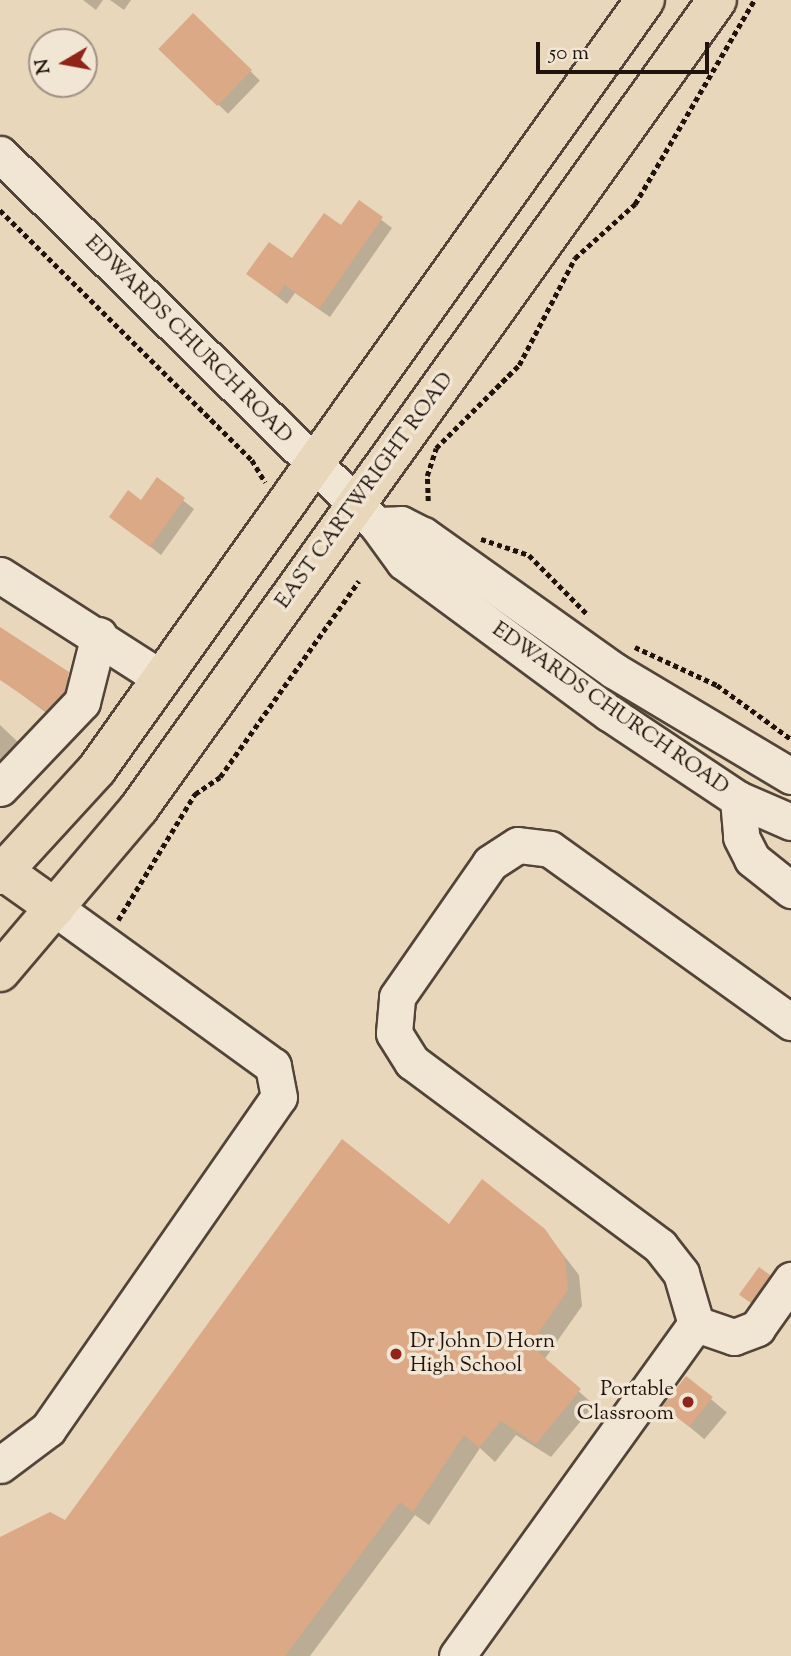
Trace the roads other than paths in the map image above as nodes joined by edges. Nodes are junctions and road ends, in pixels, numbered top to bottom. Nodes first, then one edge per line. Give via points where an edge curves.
1 (645, 0) edge
2 (717, 0) edge
3 (0, 154) edge
4 (314, 464) junction
5 (365, 515) junction
6 (0, 575) edge
7 (99, 635) junction
8 (161, 678) junction
9 (791, 776) edge
10 (0, 788) edge
11 (738, 799) junction
12 (791, 822) edge
13 (2, 873) edge
14 (791, 890) edge
15 (55, 908) junction
16 (0, 972) edge
17 (791, 1022) edge
18 (791, 1280) edge
19 (696, 1324) junction
20 (0, 1465) edge
21 (457, 1656) edge

1 - 4 main road
2 - 5 main road, EAST CARTWRIGHT ROAD
3 - 4 street, EDWARDS CHURCH ROAD
4 - 5 street, EDWARDS CHURCH ROAD
4 - 8 main road
5 - 9 street, EDWARDS CHURCH ROAD via 423,535 613,670
5 - 11 street, EDWARDS CHURCH ROAD via 404,562
5 - 15 main road, EAST CARTWRIGHT ROAD via 139,808
6 - 7 street
7 - 8 street
7 - 10 street via 82,702
8 - 13 main road via 97,769
11 - 12 street, EDWARDS CHURCH ROAD
11 - 14 street via 741,837 752,859
13 - 15 main road
15 - 16 main road, EAST CARTWRIGHT ROAD
15 - 20 street via 273,1066 279,1082 273,1113 48,1429
17 - 19 street via 550,849 518,845 490,863 397,997 394,1033 412,1062 660,1246 681,1273
18 - 19 street via 757,1328 734,1337
19 - 21 street

